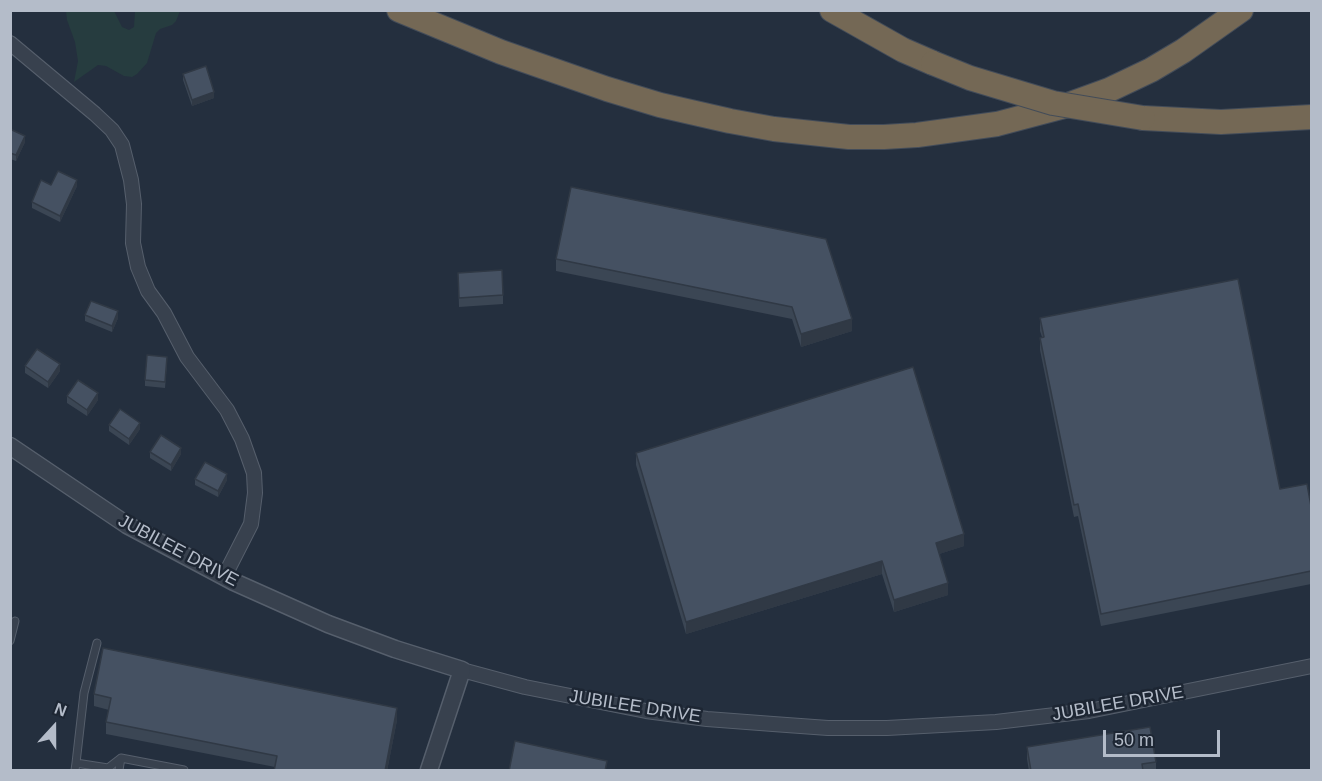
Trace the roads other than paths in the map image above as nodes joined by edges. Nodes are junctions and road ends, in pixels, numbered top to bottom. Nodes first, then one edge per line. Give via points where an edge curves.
1 (399, 10) edge
2 (832, 10) edge
3 (1241, 10) edge
4 (10, 43) edge
5 (1311, 117) edge
6 (10, 446) edge
7 (224, 577) junction
8 (15, 621) dead end
9 (10, 641) edge
10 (97, 643) dead end
11 (1311, 666) edge
12 (462, 670) junction
13 (121, 758) junction
14 (75, 767) edge
15 (160, 768) edge
16 (119, 771) edge
17 (184, 771) edge
18 (429, 771) edge

1 - 3 highway via 530,63 660,105 774,129 849,137 917,135 997,124 1065,106 1151,70
2 - 5 highway, bridge via 933,63 1053,103 1143,118 1221,122
4 - 7 street via 95,114 122,145 131,180 133,243 138,267 187,357 227,410 242,439 254,473 251,524
6 - 7 street, JUBILEE DRIVE via 127,525
7 - 12 street, JUBILEE DRIVE via 328,624
8 - 9 lane
10 - 14 lane via 84,693
11 - 12 street, JUBILEE DRIVE via 1089,711 996,722 887,728 828,728 646,711
12 - 18 street
13 - 14 lane via 108,768
13 - 15 lane
13 - 16 lane
15 - 17 lane

